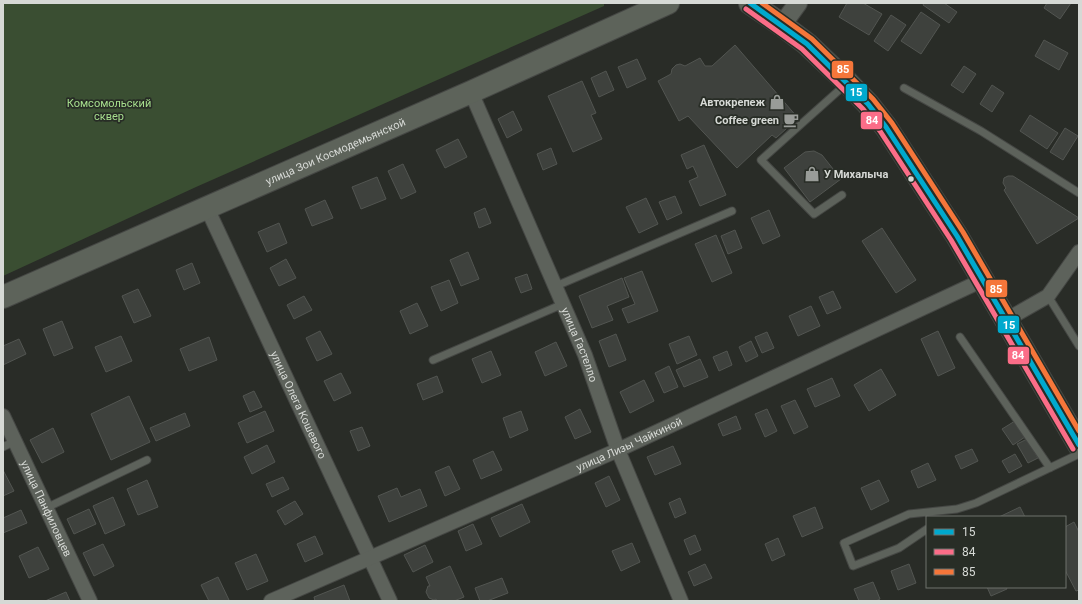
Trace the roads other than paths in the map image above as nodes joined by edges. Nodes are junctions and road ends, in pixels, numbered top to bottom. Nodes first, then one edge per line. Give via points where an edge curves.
1 (641, 3) edge
2 (668, 3) edge
3 (750, 3) edge
4 (798, 3) edge
5 (782, 24) junction
6 (618, 26) junction
7 (847, 82) junction
8 (904, 88) dead end
9 (471, 92) junction
10 (1079, 193) edge
11 (842, 195) dead end
12 (207, 208) junction
13 (732, 211) dead end
14 (1079, 252) edge
15 (983, 280) junction
16 (556, 286) junction
17 (1048, 296) junction
18 (3, 297) edge
19 (563, 304) junction
20 (1006, 320) junction
21 (960, 337) dead end
22 (1079, 346) edge
23 (434, 360) dead end
24 (3, 416) edge
25 (9, 444) edge
26 (1079, 445) edge
27 (618, 450) junction
28 (1079, 454) edge
29 (147, 460) dead end
30 (1050, 468) junction
31 (46, 508) junction
32 (957, 509) junction
33 (946, 516) edge
34 (926, 530) edge
35 (370, 558) junction
36 (90, 601) edge
37 (272, 601) edge
38 (390, 601) edge
39 (681, 601) edge

1 - 6 main road
2 - 6 main road, улица Зои Космодемьянской
3 - 5 main road
4 - 5 street
5 - 7 main road
6 - 9 main road, улица Зои Космодемьянской
7 - 11 lane via 761,160 814,214
7 - 15 main road via 886,128 937,204
8 - 10 lane via 981,131
9 - 12 main road, улица Зои Космодемьянской
9 - 16 street, улица Гастелло
12 - 18 main road, улица Зои Космодемьянской
12 - 35 street, улица Олега Кошевого
13 - 16 lane
14 - 17 street
15 - 20 main road
15 - 27 street, улица Лизы Чайкиной
16 - 19 street, улица Гастелло
17 - 20 street
17 - 22 lane
19 - 23 lane
19 - 27 street, улица Гастелло via 585,355
20 - 26 main road
21 - 30 lane
24 - 25 street, улица Панфиловцев
25 - 31 street, улица Панфиловцев
27 - 35 street, улица Лизы Чайкиной
27 - 39 street, улица Гастелло
28 - 30 lane
29 - 31 lane
30 - 32 lane via 976,503
31 - 36 street, улица Панфиловцев
32 - 33 lane
32 - 34 lane via 909,514 844,543 853,566 899,548
35 - 37 street, улица Лизы Чайкиной
35 - 38 street, улица Олега Кошевого

